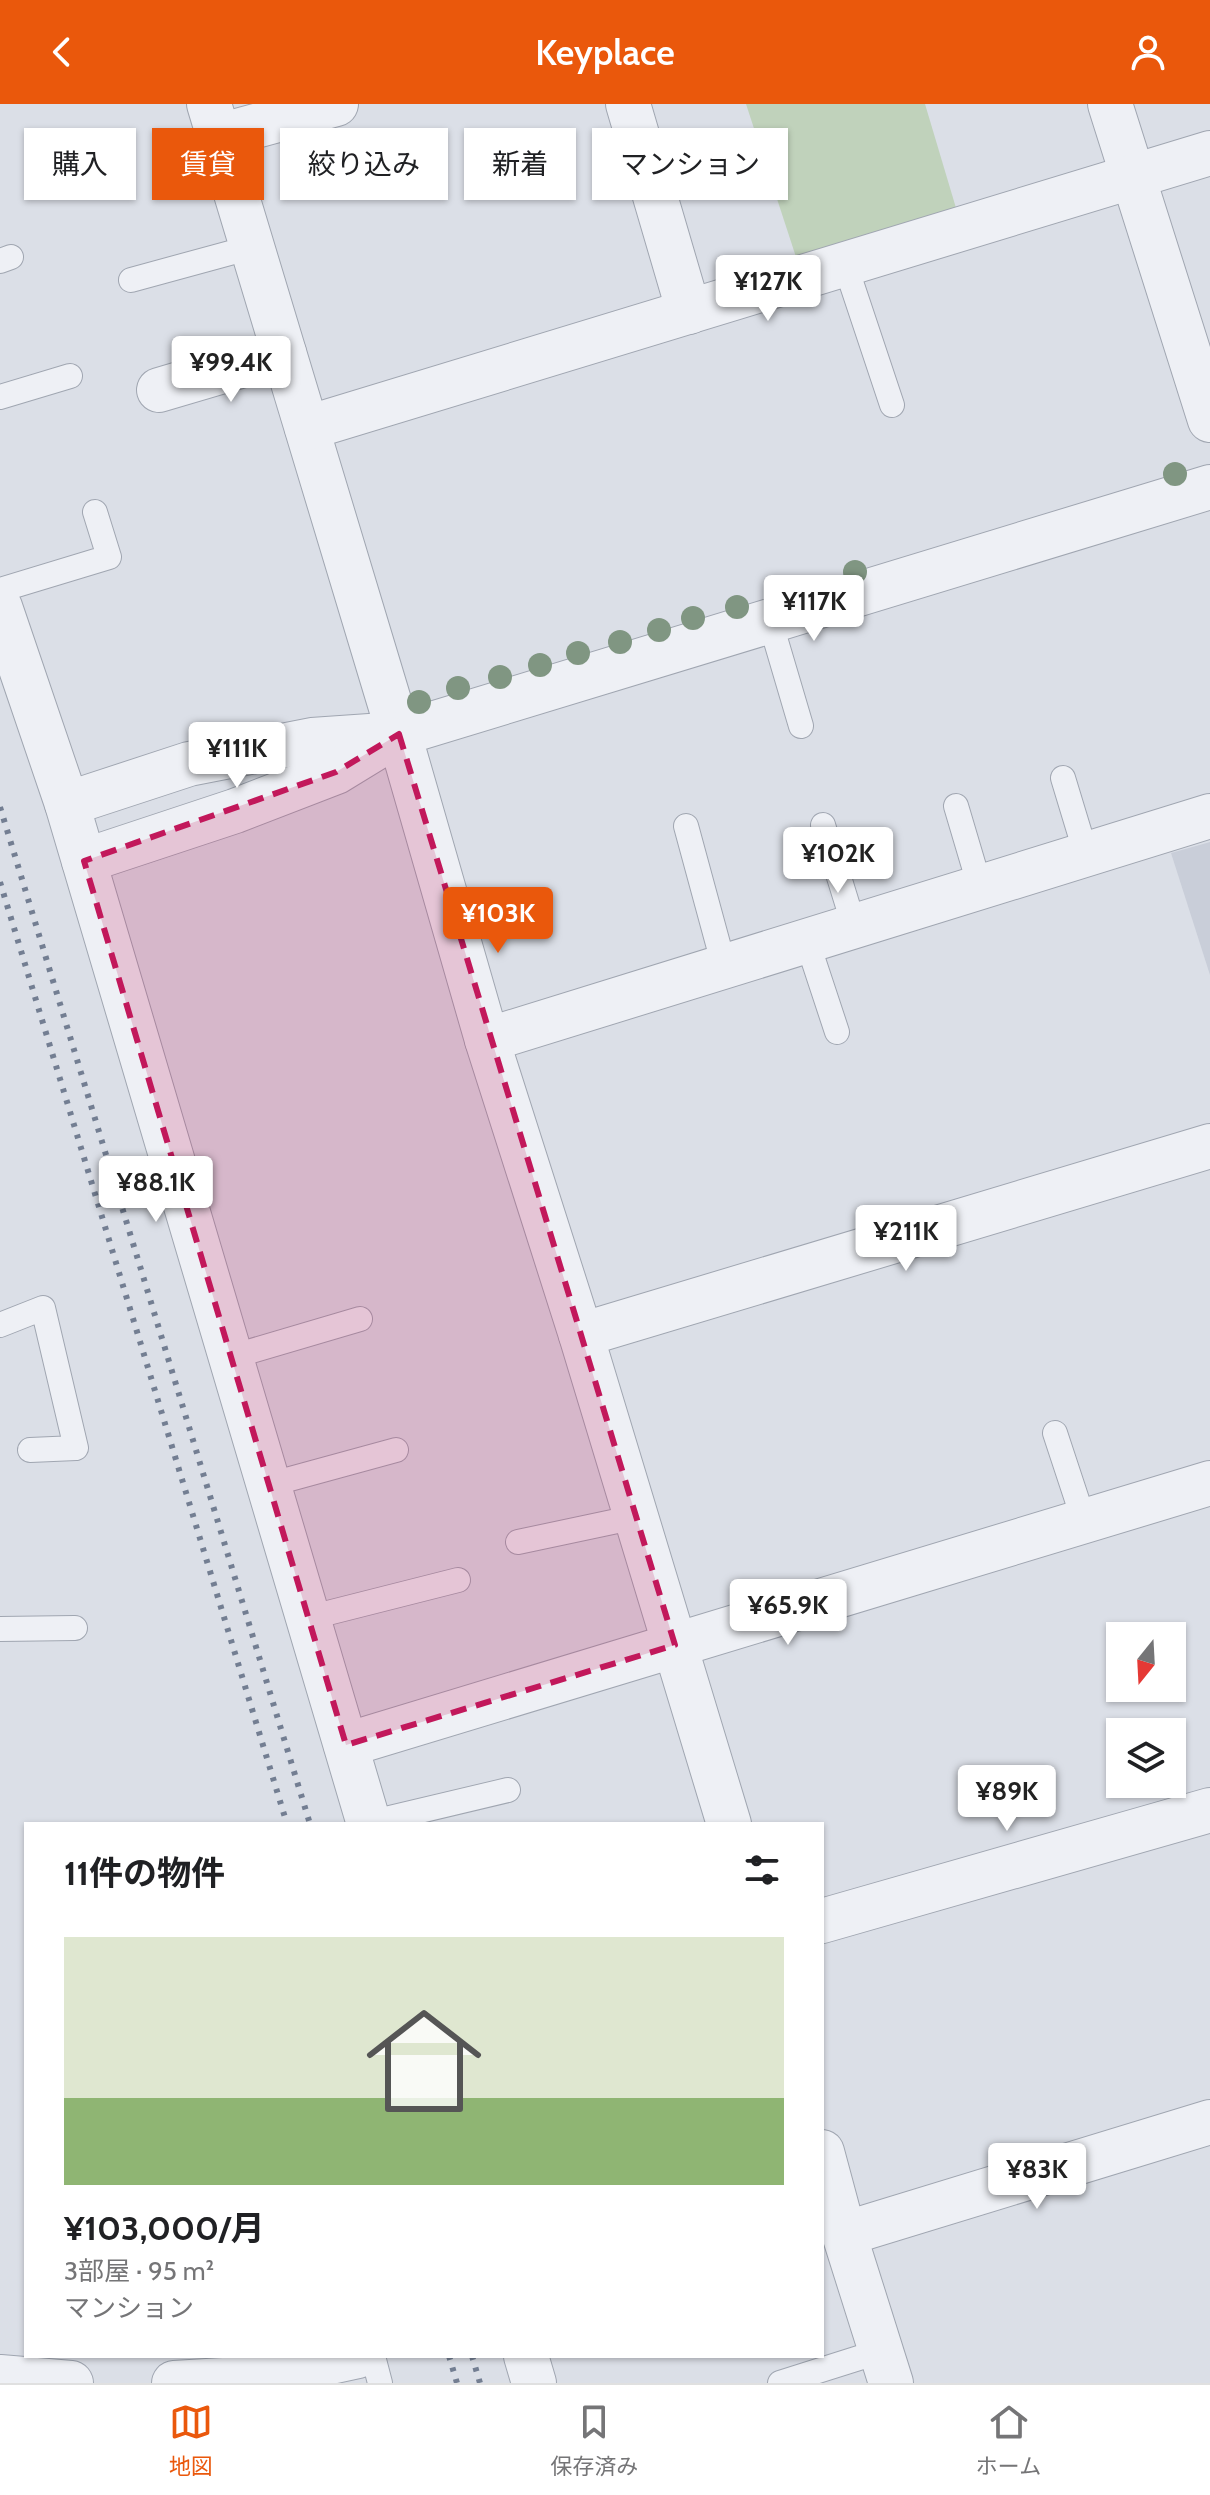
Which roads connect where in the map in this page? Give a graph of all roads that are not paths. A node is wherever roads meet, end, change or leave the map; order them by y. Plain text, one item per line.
1 (336, 104) edge
2 (628, 104) edge
3 (1110, 104) edge
4 (214, 120) edge
5 (1210, 153) edge
6 (1131, 176) junction
7 (252, 247) junction
8 (845, 264) junction
9 (131, 280) dead end
10 (689, 312) junction
11 (284, 353) junction
12 (70, 376) dead end
13 (159, 390) dead end
14 (0, 397) edge
15 (892, 405) dead end
16 (1210, 420) edge
17 (307, 428) junction
18 (1210, 487) edge
19 (95, 512) dead end
20 (0, 590) edge
21 (0, 607) edge
22 (770, 621) junction
23 (801, 726) dead end
24 (399, 734) junction
25 (1063, 778) dead end
26 (67, 804) junction
27 (956, 806) dead end
28 (1210, 816) edge
29 (823, 825) dead end
30 (686, 826) dead end
31 (1086, 854) junction
32 (84, 861) junction
33 (980, 887) junction
34 (854, 926) junction
35 (807, 941) junction
36 (724, 966) junction
37 (837, 1032) dead end
38 (487, 1040) junction
39 (1210, 1146) edge
40 (360, 1319) dead end
41 (0, 1325) edge
42 (581, 1335) junction
43 (231, 1357) junction
44 (1055, 1433) dead end
45 (30, 1450) dead end
46 (396, 1450) dead end
47 (1210, 1483) edge
48 (268, 1485) junction
49 (636, 1517) junction
50 (1084, 1521) junction
51 (518, 1542) dead end
52 (458, 1580) dead end
53 (308, 1618) junction
54 (75, 1628) dead end
55 (0, 1629) edge
56 (675, 1645) junction
57 (346, 1745) junction
58 (508, 1790) dead end
59 (1210, 1810) edge
60 (368, 1822) edge
61 (377, 1822) edge
62 (728, 1822) edge
63 (824, 1920) edge
64 (1210, 2122) edge
65 (824, 2163) edge
66 (835, 2224) edge
67 (345, 2358) edge
68 (374, 2358) edge
69 (527, 2358) edge
70 (886, 2367) edge
71 (256, 2372) edge
72 (58, 2373) edge
73 (0, 2377) edge
74 (174, 2383) edge
75 (380, 2383) edge
76 (534, 2383) edge
77 (780, 2383) edge

1 - 4 street
2 - 10 street
3 - 6 street
4 - 7 street
5 - 6 street
6 - 8 street
6 - 16 street
7 - 9 lane
7 - 11 street
8 - 10 street
8 - 15 lane
10 - 17 street
11 - 13 street
11 - 17 street
12 - 14 lane
17 - 24 street
18 - 22 street
19 - 20 lane
21 - 26 street
22 - 23 lane
22 - 24 street
24 - 26 street
24 - 32 street
24 - 38 street
25 - 31 lane
26 - 32 street
27 - 33 lane
28 - 31 street
29 - 34 lane
30 - 36 lane
31 - 33 street
32 - 43 street
33 - 34 street
34 - 35 street
35 - 36 street
35 - 37 lane
36 - 38 street
38 - 42 street
39 - 42 street
40 - 43 lane
41 - 45 lane
42 - 49 street
43 - 48 street
44 - 50 lane
46 - 48 lane
47 - 50 street
48 - 53 street
49 - 51 lane
49 - 56 street
50 - 56 street
52 - 53 lane
53 - 57 street
54 - 55 lane
56 - 57 street
56 - 62 street
57 - 60 street
58 - 61 lane
59 - 63 street
64 - 66 street
65 - 66 street
66 - 70 street
67 - 71 street
68 - 75 lane
69 - 76 street
70 - 77 lane
71 - 74 street
72 - 73 street

